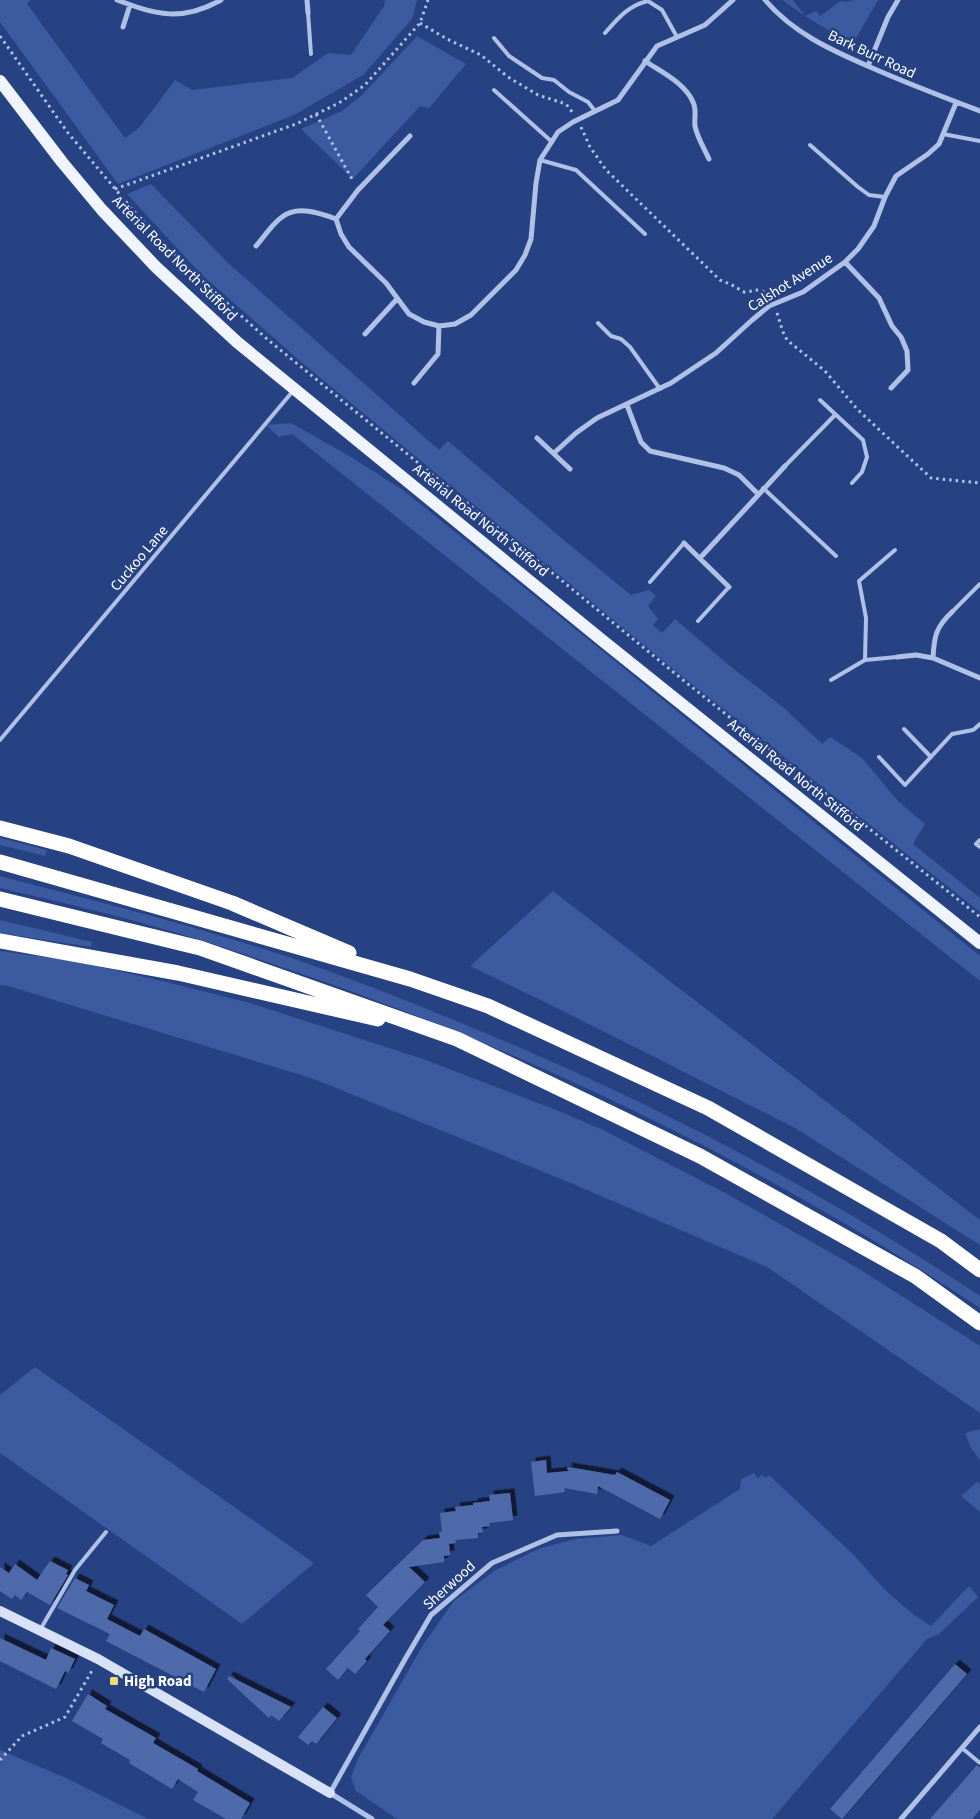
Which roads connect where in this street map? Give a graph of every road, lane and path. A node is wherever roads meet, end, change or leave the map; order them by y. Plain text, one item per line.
1 (117, 0) edge
2 (221, 0) edge
3 (307, 0) edge
4 (428, 0) edge
5 (733, 0) edge
6 (765, 0) edge
7 (898, 0) edge
8 (130, 5) junction
9 (308, 13) joint
10 (420, 23) junction
11 (123, 27) dead end
12 (605, 33) dead end
13 (0, 36) edge
14 (677, 37) junction
15 (494, 38) dead end
16 (311, 54) dead end
17 (645, 61) junction
18 (868, 66) junction
19 (0, 82) edge
20 (494, 90) dead end
21 (956, 102) junction
22 (595, 111) junction
23 (980, 111) edge
24 (572, 112) dead end
25 (316, 114) junction
26 (581, 128) dead end
27 (943, 134) junction
28 (410, 136) dead end
29 (551, 140) junction
30 (980, 141) edge
31 (810, 145) dead end
32 (709, 159) dead end
33 (540, 160) junction
34 (115, 189) junction
35 (358, 190) junction
36 (885, 197) junction
37 (336, 219) junction
38 (645, 234) dead end
39 (256, 246) dead end
40 (845, 262) junction
41 (768, 298) dead end
42 (397, 299) junction
43 (776, 312) dead end
44 (598, 323) dead end
45 (439, 326) junction
46 (365, 334) dead end
47 (414, 383) dead end
48 (891, 388) dead end
49 (660, 389) junction
50 (294, 390) junction
51 (820, 400) dead end
52 (627, 404) junction
53 (835, 415) junction
54 (537, 438) dead end
55 (554, 453) junction
56 (785, 466) joint
57 (570, 469) dead end
58 (852, 483) dead end
59 (980, 483) edge
60 (763, 488) junction
61 (758, 494) junction
62 (684, 543) joint
63 (896, 550) dead end
64 (836, 556) dead end
65 (700, 558) junction
66 (650, 582) dead end
67 (980, 584) edge
68 (729, 587) joint
69 (952, 612) joint
70 (698, 621) dead end
71 (897, 657) joint
72 (933, 658) junction
73 (865, 660) junction
74 (980, 678) edge
75 (831, 680) dead end
76 (980, 724) edge
77 (904, 729) dead end
78 (0, 740) edge
79 (879, 757) dead end
80 (931, 757) junction
81 (0, 828) edge
82 (980, 840) edge
83 (980, 847) edge
84 (0, 862) edge
85 (0, 899) edge
86 (980, 917) edge
87 (0, 941) edge
88 (980, 943) edge
89 (410, 980) junction
90 (457, 1038) junction
91 (980, 1270) edge
92 (980, 1323) edge
93 (617, 1531) dead end
94 (106, 1532) dead end
95 (0, 1611) edge
96 (40, 1630) junction
97 (98, 1659) junction
98 (980, 1728) edge
99 (962, 1748) junction
100 (0, 1760) edge
101 (980, 1763) edge
102 (330, 1793) junction
103 (372, 1819) edge
104 (901, 1819) edge

1 - 8 street
2 - 8 street
3 - 9 street
4 - 10 path
5 - 14 street
6 - 18 street, Bark Burr Road
7 - 18 street
8 - 11 street
9 - 16 lane
10 - 24 path
10 - 25 path
12 - 14 lane
13 - 34 path
14 - 17 street
15 - 22 lane
17 - 22 street
17 - 32 street
18 - 21 street, Bark Burr Road
19 - 50 main road, Arterial Road North Stifford
20 - 29 lane
21 - 23 street, Bark Burr Road
21 - 27 street, Calshot Avenue
22 - 29 street
25 - 34 path
25 - 35 path
26 - 41 path
27 - 30 lane
27 - 36 street, Calshot Avenue
28 - 35 street
29 - 33 street
31 - 36 lane
33 - 38 lane
33 - 45 street
34 - 86 path
35 - 37 street
36 - 40 street, Calshot Avenue
37 - 39 street
37 - 42 street
40 - 48 street
40 - 49 street, Calshot Avenue
42 - 45 street
42 - 46 street
43 - 59 path
44 - 49 lane
45 - 47 street
49 - 52 street, Calshot Avenue
50 - 78 lane, Cuckoo Lane
50 - 88 main road, Arterial Road North Stifford
51 - 53 lane
52 - 55 street, Calshot Avenue
52 - 61 street
53 - 56 lane
53 - 58 lane
54 - 55 street
55 - 57 street
56 - 60 street
60 - 61 street
60 - 64 lane
61 - 65 street
62 - 65 street
62 - 66 lane
63 - 73 lane
65 - 68 street
67 - 69 lane
68 - 70 lane
69 - 72 street
71 - 72 street
71 - 73 lane
72 - 74 street
73 - 75 lane
76 - 80 lane
77 - 80 lane
79 - 80 lane
81 - 89 highway
82 - 83 lane
84 - 89 highway
85 - 90 highway
87 - 90 highway
89 - 91 highway
90 - 92 highway
93 - 102 street, Sherwood
94 - 96 lane
95 - 96 street
96 - 97 street
97 - 100 path
97 - 102 street
98 - 99 street
99 - 101 lane
99 - 104 street
102 - 103 street

